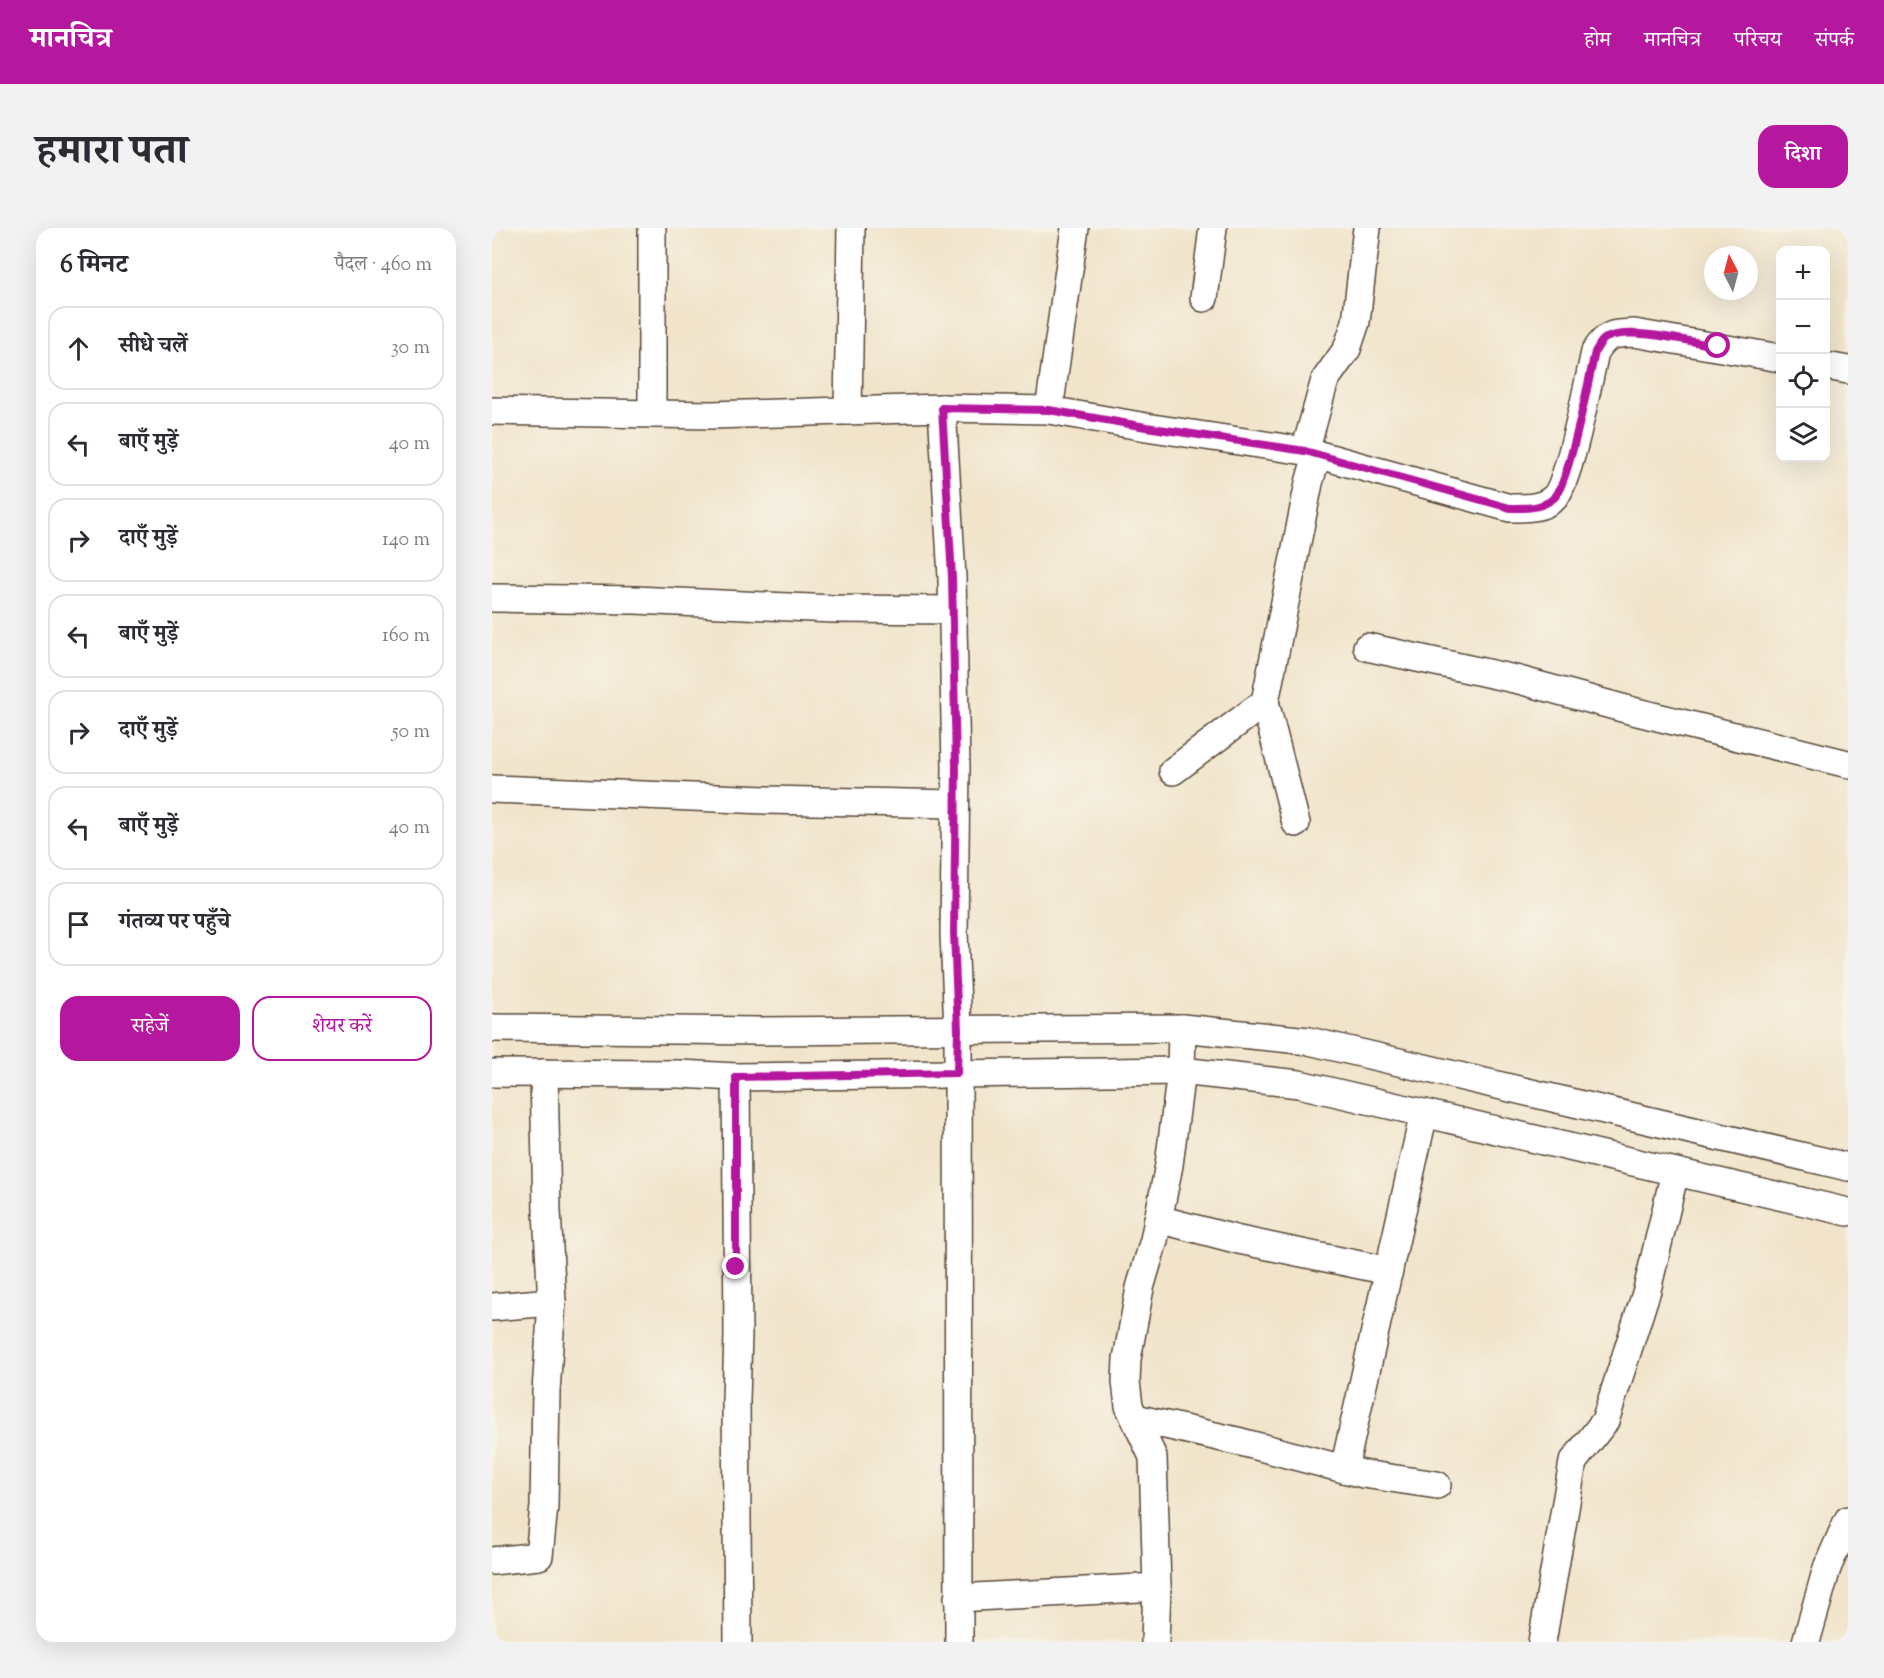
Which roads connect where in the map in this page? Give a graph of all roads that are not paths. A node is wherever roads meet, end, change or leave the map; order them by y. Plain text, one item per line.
1 (652, 228) edge
2 (851, 228) edge
3 (1075, 228) edge
4 (1213, 228) edge
5 (1367, 228) edge
6 (1204, 298) dead end
7 (1776, 357) edge
8 (1830, 367) edge
9 (1848, 370) edge
10 (942, 408) junction
11 (1049, 410) junction
12 (492, 411) edge
13 (848, 411) junction
14 (652, 414) junction
15 (1311, 453) junction
16 (492, 598) edge
17 (953, 610) junction
18 (1366, 647) dead end
19 (1265, 702) junction
20 (1848, 764) edge
21 (1173, 771) dead end
22 (492, 789) edge
23 (955, 804) junction
24 (1296, 823) dead end
25 (492, 1028) edge
26 (1182, 1028) junction
27 (958, 1030) junction
28 (1181, 1071) junction
29 (492, 1073) edge
30 (544, 1073) junction
31 (957, 1073) junction
32 (736, 1077) junction
33 (1425, 1113) junction
34 (1848, 1167) edge
35 (1674, 1172) junction
36 (1848, 1212) edge
37 (1158, 1219) junction
38 (1389, 1271) junction
39 (552, 1302) junction
40 (492, 1307) edge
41 (1135, 1419) junction
42 (1344, 1469) junction
43 (1437, 1485) dead end
44 (1848, 1520) edge
45 (492, 1561) edge
46 (1157, 1587) junction
47 (958, 1598) junction
48 (738, 1642) edge
49 (959, 1642) edge
50 (1155, 1642) edge
51 (1542, 1642) edge
52 (1806, 1642) edge

1 - 14 street
2 - 13 street
3 - 11 street
4 - 6 street
5 - 15 street
7 - 15 street
8 - 9 street
10 - 11 street
10 - 13 street
10 - 17 street
11 - 15 street
12 - 14 street
13 - 14 street
15 - 19 street
16 - 17 street
17 - 23 street
18 - 20 street
19 - 21 street
19 - 24 street
22 - 23 street
23 - 27 street
25 - 27 street
26 - 27 street
26 - 28 street
26 - 34 street
27 - 31 street
28 - 31 street
28 - 33 street
28 - 37 street
29 - 30 street
30 - 32 street
30 - 39 street
31 - 32 street
31 - 47 street
32 - 48 street
33 - 35 street
33 - 38 street
35 - 36 street
35 - 51 street
37 - 38 street
37 - 41 street
38 - 42 street
39 - 40 street
39 - 45 street
41 - 42 street
41 - 46 street
42 - 43 street
44 - 52 street
46 - 47 street
46 - 50 street
47 - 49 street

